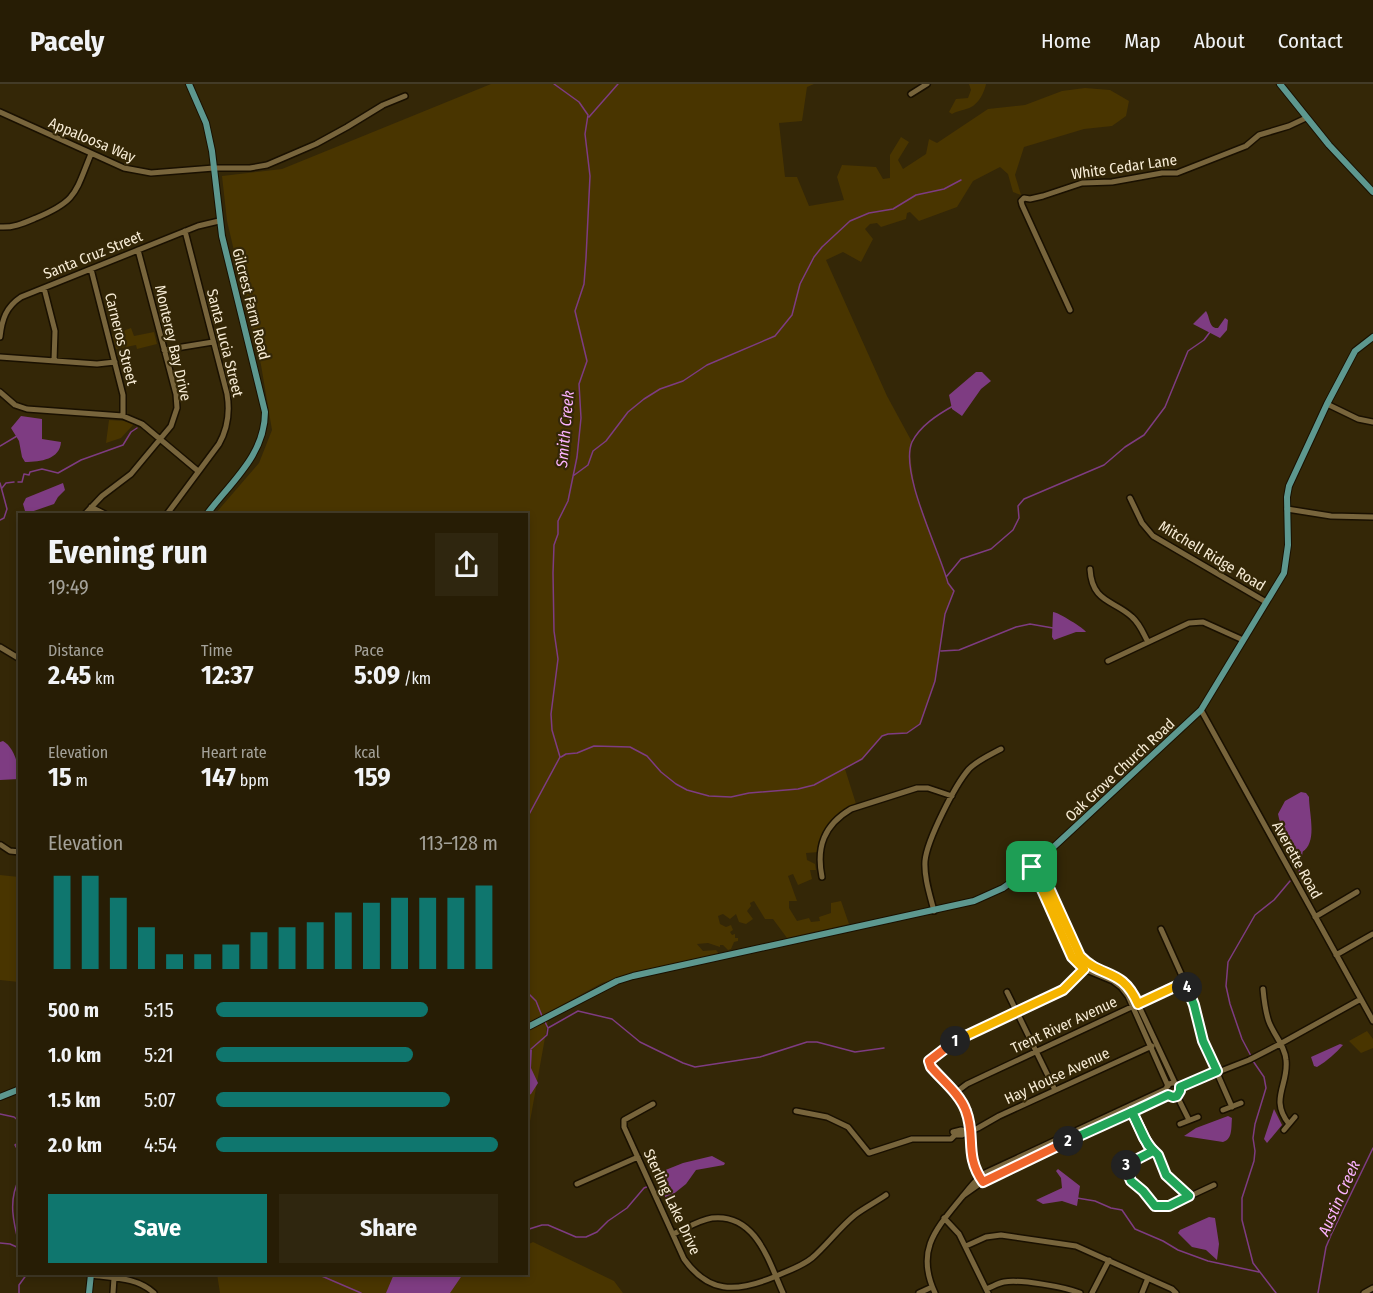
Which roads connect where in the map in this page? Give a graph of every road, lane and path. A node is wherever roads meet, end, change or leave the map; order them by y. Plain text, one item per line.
1 (189, 84) edge
2 (927, 84) edge
3 (1280, 84) edge
4 (911, 94) dead end
5 (405, 96) dead end
6 (0, 112) edge
7 (1306, 118) junction
8 (92, 154) junction
9 (214, 168) junction
10 (1373, 192) edge
11 (219, 221) junction
12 (0, 227) edge
13 (185, 231) junction
14 (138, 250) junction
15 (91, 269) junction
16 (44, 288) junction
17 (1070, 310) dead end
18 (0, 337) edge
19 (1373, 337) edge
20 (213, 342) junction
21 (164, 350) junction
22 (0, 357) edge
23 (54, 360) junction
24 (115, 362) junction
25 (0, 392) edge
26 (1327, 404) junction
27 (123, 416) junction
28 (1373, 422) edge
29 (160, 439) junction
30 (198, 471) junction
31 (1130, 498) dead end
32 (92, 507) junction
33 (1287, 509) junction
34 (86, 513) edge
35 (103, 513) edge
36 (168, 513) edge
37 (208, 513) edge
38 (1373, 517) edge
39 (1090, 569) dead end
40 (1266, 602) junction
41 (1243, 640) junction
42 (1148, 642) junction
43 (0, 647) edge
44 (18, 658) edge
45 (1108, 661) dead end
46 (1201, 710) junction
47 (1001, 749) dead end
48 (952, 796) junction
49 (1, 845) edge
50 (18, 852) edge
51 (1032, 867) junction
52 (822, 877) dead end
53 (1357, 892) dead end
54 (934, 911) junction
55 (1315, 917) junction
56 (1161, 929) dead end
57 (1373, 934) edge
58 (1336, 955) junction
59 (1086, 966) junction
60 (1185, 982) junction
61 (1263, 989) dead end
62 (1006, 992) dead end
63 (1361, 999) junction
64 (1135, 1005) junction
65 (1017, 1012) junction
66 (1373, 1021) edge
67 (528, 1027) edge
68 (1280, 1044) junction
69 (1153, 1045) junction
70 (1036, 1051) junction
71 (1217, 1071) junction
72 (1177, 1085) junction
73 (18, 1090) edge
74 (1055, 1090) junction
75 (1167, 1090) junction
76 (955, 1094) junction
77 (2, 1096) edge
78 (1177, 1096) junction
79 (1241, 1103) dead end
80 (654, 1104) dead end
81 (1232, 1107) junction
82 (1130, 1109) junction
83 (1223, 1110) dead end
84 (796, 1111) dead end
85 (1198, 1117) dead end
86 (1295, 1117) dead end
87 (1188, 1120) junction
88 (1180, 1124) dead end
89 (1289, 1124) junction
90 (1284, 1130) dead end
91 (969, 1132) junction
92 (1153, 1151) junction
93 (638, 1157) junction
94 (981, 1179) junction
95 (577, 1184) dead end
96 (1214, 1185) dead end
97 (886, 1195) dead end
98 (1189, 1196) junction
99 (944, 1218) junction
100 (674, 1234) junction
101 (966, 1246) junction
102 (1108, 1260) junction
103 (91, 1275) edge
104 (97, 1275) edge
105 (776, 1276) junction
106 (114, 1278) junction
107 (1148, 1278) junction
108 (1373, 1287) edge
109 (933, 1290) edge
110 (987, 1291) edge
111 (89, 1293) edge
112 (113, 1293) edge
113 (154, 1293) edge
114 (783, 1293) edge
115 (919, 1293) edge
116 (1080, 1293) edge
117 (1092, 1293) edge
118 (1142, 1293) edge
119 (1176, 1293) edge
120 (1364, 1293) edge

1 - 9 main road, Gilcrest Farm Road
2 - 4 street
3 - 7 main road
5 - 9 street, Appaloosa Way
6 - 8 street, Appaloosa Way
7 - 10 main road
7 - 17 street, White Cedar Lane
8 - 9 street, Appaloosa Way
8 - 12 street
9 - 11 main road, Gilcrest Farm Road
11 - 13 street, Santa Cruz Street
11 - 37 main road, Gilcrest Farm Road
13 - 14 street, Santa Cruz Street
13 - 20 street, Santa Lucia Street
14 - 15 street, Santa Cruz Street
14 - 21 street, Monterey Bay Drive
15 - 16 street, Santa Cruz Street
15 - 24 street, Carneros Street
16 - 18 street, Santa Cruz Street
16 - 23 street
19 - 26 main road, Oak Grove Church Road
20 - 21 street
20 - 30 street, Santa Lucia Street
21 - 29 street, Monterey Bay Drive
22 - 23 street
23 - 24 street
24 - 27 street, Carneros Street
25 - 27 street
26 - 28 street
26 - 33 main road, Oak Grove Church Road
27 - 29 street
29 - 30 street
29 - 32 street, Monterey Bay Drive
30 - 36 street, Santa Lucia Street
31 - 40 street, Mitchell Ridge Road
32 - 34 street, Monterey Bay Drive
32 - 35 street
33 - 38 street
33 - 40 main road, Oak Grove Church Road
39 - 42 street
40 - 41 main road, Oak Grove Church Road
41 - 42 street
41 - 46 main road, Oak Grove Church Road
42 - 45 street
43 - 44 street
46 - 51 main road, Oak Grove Church Road
46 - 55 street, Averette Road
47 - 48 street
48 - 52 street
48 - 54 street
49 - 50 street
51 - 54 main road, Oak Grove Church Road
51 - 59 street
53 - 55 street
54 - 67 main road, Oak Grove Church Road
55 - 58 street, Averette Road
56 - 60 street
57 - 58 street
58 - 63 street, Averette Road
59 - 64 street
59 - 65 street
60 - 64 street, Trent River Avenue
60 - 71 street
61 - 68 street
62 - 65 street
63 - 66 street, Averette Road
63 - 68 street
64 - 69 street
64 - 70 street, Trent River Avenue
65 - 70 street
65 - 76 street
68 - 71 street
68 - 89 street
69 - 72 street
69 - 74 street, Hay House Avenue
69 - 75 street
70 - 74 street
70 - 76 street, Trent River Avenue
71 - 72 street
71 - 81 street
72 - 75 street
72 - 78 street
73 - 77 main road
74 - 91 street, Hay House Avenue
75 - 78 street
75 - 82 street
76 - 91 street
78 - 87 street
79 - 81 street
80 - 93 street, Sterling Lake Drive
81 - 83 street
82 - 92 street
82 - 94 street
84 - 91 street, Hay House Avenue
85 - 87 street
86 - 89 street
87 - 88 street
89 - 90 street
91 - 94 street
92 - 98 street
92 - 98 street
93 - 95 street
93 - 100 street, Sterling Lake Drive
94 - 99 street
96 - 98 street
97 - 105 street, Sterling Lake Drive
99 - 101 street
99 - 109 street
100 - 105 street
100 - 105 street, Sterling Lake Drive
101 - 102 street
101 - 110 street
102 - 107 street
102 - 117 street
103 - 111 main road
104 - 106 street
105 - 114 street
106 - 112 street
106 - 113 street
107 - 118 street
107 - 119 street
108 - 120 street
109 - 115 street
110 - 116 street

